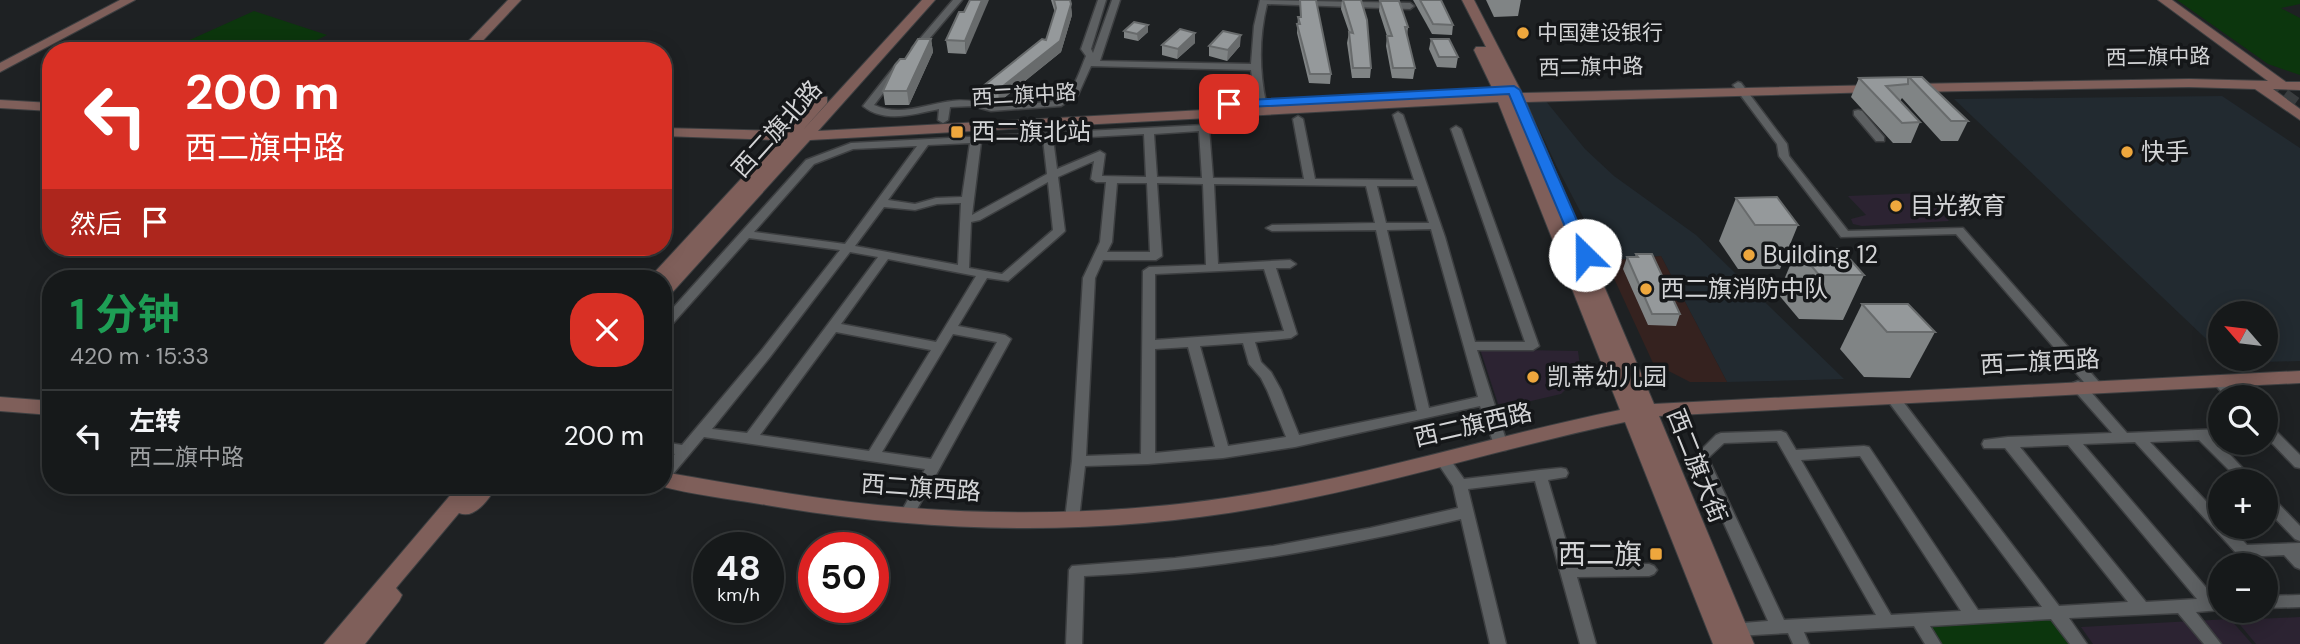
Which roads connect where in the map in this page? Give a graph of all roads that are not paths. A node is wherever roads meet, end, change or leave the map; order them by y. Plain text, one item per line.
1 (114, 0) edge
2 (129, 0) edge
3 (515, 0) edge
4 (916, 0) edge
5 (929, 0) edge
6 (958, 0) edge
7 (1102, 0) edge
8 (1116, 0) edge
9 (1456, 0) edge
10 (1468, 0) edge
11 (2153, 0) edge
12 (2164, 0) edge
13 (1264, 1) edge
14 (1410, 6) dead end
15 (49, 42) edge
16 (474, 42) edge
17 (42, 46) edge
18 (0, 58) edge
19 (1254, 67) junction
20 (0, 68) edge
21 (2267, 81) junction
22 (2300, 84) edge
23 (1740, 88) junction
24 (1508, 94) junction
25 (1261, 103) junction
26 (0, 104) edge
27 (945, 104) junction
28 (42, 106) edge
29 (1857, 113) dead end
30 (0, 114) edge
31 (42, 115) edge
32 (1398, 115) dead end
33 (2300, 116) edge
34 (1298, 119) dead end
35 (943, 120) junction
36 (672, 124) edge
37 (1457, 129) dead end
38 (803, 130) junction
39 (1149, 131) junction
40 (672, 132) edge
41 (1048, 136) junction
42 (976, 139) junction
43 (1881, 139) dead end
44 (926, 142) junction
45 (1053, 175) junction
46 (1112, 179) junction
47 (1151, 180) junction
48 (1208, 181) junction
49 (1310, 183) junction
50 (1371, 183) junction
51 (1421, 183) junction
52 (967, 200) junction
53 (882, 203) junction
54 (966, 219) junction
55 (1381, 226) junction
56 (1435, 226) junction
57 (1272, 228) dead end
58 (744, 234) junction
59 (848, 248) junction
60 (885, 256) junction
61 (1100, 256) junction
62 (1290, 264) dead end
63 (1269, 265) junction
64 (1212, 269) junction
65 (667, 270) edge
66 (963, 271) junction
67 (983, 275) junction
68 (672, 282) edge
69 (672, 317) edge
70 (833, 327) junction
71 (951, 329) junction
72 (1248, 338) junction
73 (1193, 344) junction
74 (1149, 345) junction
75 (1471, 346) junction
76 (940, 347) junction
77 (2300, 377) edge
78 (2217, 380) junction
79 (2222, 385) edge
80 (2086, 386) junction
81 (1893, 398) junction
82 (1485, 400) junction
83 (0, 404) edge
84 (42, 407) edge
85 (1638, 413) junction
86 (1424, 414) junction
87 (702, 432) junction
88 (2202, 434) junction
89 (2208, 434) edge
90 (2131, 437) junction
91 (750, 439) junction
92 (2071, 440) junction
93 (2278, 441) edge
94 (1295, 442) junction
95 (2008, 442) junction
96 (1989, 444) dead end
97 (1501, 446) junction
98 (672, 448) edge
99 (686, 450) junction
100 (1223, 453) junction
101 (873, 455) junction
102 (1792, 455) junction
103 (1148, 459) junction
104 (1442, 459) junction
105 (1079, 461) junction
106 (2300, 463) edge
107 (934, 465) junction
108 (672, 467) edge
109 (2236, 469) edge
110 (1561, 473) dead end
111 (1540, 475) junction
112 (672, 480) edge
113 (1460, 485) junction
114 (463, 494) edge
115 (479, 494) edge
116 (1466, 512) junction
117 (2278, 512) edge
118 (906, 516) junction
119 (1072, 519) junction
120 (2300, 535) edge
121 (2293, 549) edge
122 (2300, 563) edge
123 (1649, 570) dead end
124 (1567, 571) junction
125 (2208, 595) edge
126 (2300, 601) edge
127 (2278, 602) edge
128 (2208, 604) edge
129 (2181, 605) junction
130 (2141, 607) junction
131 (2054, 611) junction
132 (1973, 616) junction
133 (1918, 619) junction
134 (1887, 621) junction
135 (1786, 626) junction
136 (1734, 639) edge
137 (335, 644) edge
138 (352, 644) edge
139 (1074, 644) edge
140 (1498, 644) edge
141 (1588, 644) edge
142 (1801, 644) edge
143 (1933, 644) edge
144 (2079, 644) edge
145 (2213, 644) edge

1 - 18 main road
2 - 15 main road
3 - 16 main road
4 - 38 main road, 西二旗北路
5 - 38 main road, 西二旗北路
6 - 27 street
7 - 27 street
8 - 19 street
9 - 24 main road, 西二旗大街
10 - 24 main road, 西二旗大街
11 - 21 main road
12 - 21 main road
13 - 14 street
13 - 19 street
17 - 20 main road
19 - 25 street
21 - 22 main road, 西二旗中路
21 - 23 main road, 西二旗中路
21 - 23 main road, 西二旗中路
21 - 33 main road
23 - 24 main road, 西二旗中路
23 - 80 street
24 - 25 main road, 西二旗中路
24 - 38 main road, 西二旗中路
24 - 85 main road, 西二旗大街
25 - 35 main road, 西二旗中路
26 - 28 main road
27 - 35 street
29 - 43 street
30 - 31 main road
32 - 51 street
34 - 49 street
35 - 38 main road, 西二旗中路
36 - 38 main road
37 - 75 street
38 - 40 main road
38 - 65 main road, 西二旗北路
38 - 68 main road, 西二旗北路
39 - 41 street
39 - 47 street
39 - 48 street
41 - 42 street
41 - 45 street
42 - 44 street
42 - 52 street
44 - 53 street
44 - 58 street
45 - 46 street
45 - 54 street
45 - 67 street
46 - 47 street
46 - 61 street
47 - 48 street
47 - 61 street
48 - 49 street
48 - 64 street
49 - 50 street
50 - 51 street
50 - 55 street
51 - 56 street
52 - 53 street
52 - 54 street
53 - 59 street
54 - 66 street
55 - 56 street
55 - 57 street
55 - 86 street
56 - 75 street
58 - 59 street
58 - 69 street
59 - 60 street
59 - 87 street
60 - 66 street
60 - 70 street
61 - 105 street
62 - 63 street
63 - 64 street
63 - 72 street
64 - 74 street
66 - 67 street
67 - 71 street
70 - 76 street
70 - 91 street
71 - 76 street
71 - 107 street
72 - 73 street
72 - 94 street
73 - 74 street
73 - 100 street
74 - 103 street
75 - 82 street
76 - 101 street
77 - 78 main road, 西二旗西路
78 - 79 street
78 - 80 main road, 西二旗西路
80 - 81 main road, 西二旗西路
80 - 90 street
81 - 85 main road, 西二旗西路
81 - 131 street
82 - 86 street
82 - 97 street
83 - 84 main road
85 - 97 main road, 西二旗西路
85 - 136 main road, 西二旗大街
86 - 94 street
87 - 91 street
87 - 99 street
88 - 89 street
88 - 90 street
88 - 109 street
90 - 92 street
90 - 121 street
91 - 101 street
92 - 95 street
92 - 125 street
93 - 106 street
94 - 100 street
95 - 96 street
95 - 130 street
97 - 104 main road, 西二旗西路
98 - 99 street
99 - 108 street
100 - 103 street
101 - 107 street
102 - 132 street
102 - 134 street
102 - 135 street
103 - 105 street
104 - 113 street
104 - 119 main road, 西二旗西路
105 - 119 street
107 - 118 street
110 - 111 street
111 - 113 street
111 - 124 street
112 - 118 main road, 西二旗西路
113 - 116 street
114 - 137 main road
115 - 138 main road
116 - 139 street
116 - 140 street
117 - 120 street
118 - 119 main road, 西二旗西路
121 - 122 street
123 - 124 street
124 - 141 street
126 - 127 street
128 - 129 street
129 - 130 street
129 - 145 street
130 - 131 street
131 - 132 street
131 - 144 street
132 - 133 street
133 - 134 street
133 - 143 street
134 - 135 street
135 - 136 street
135 - 142 street

